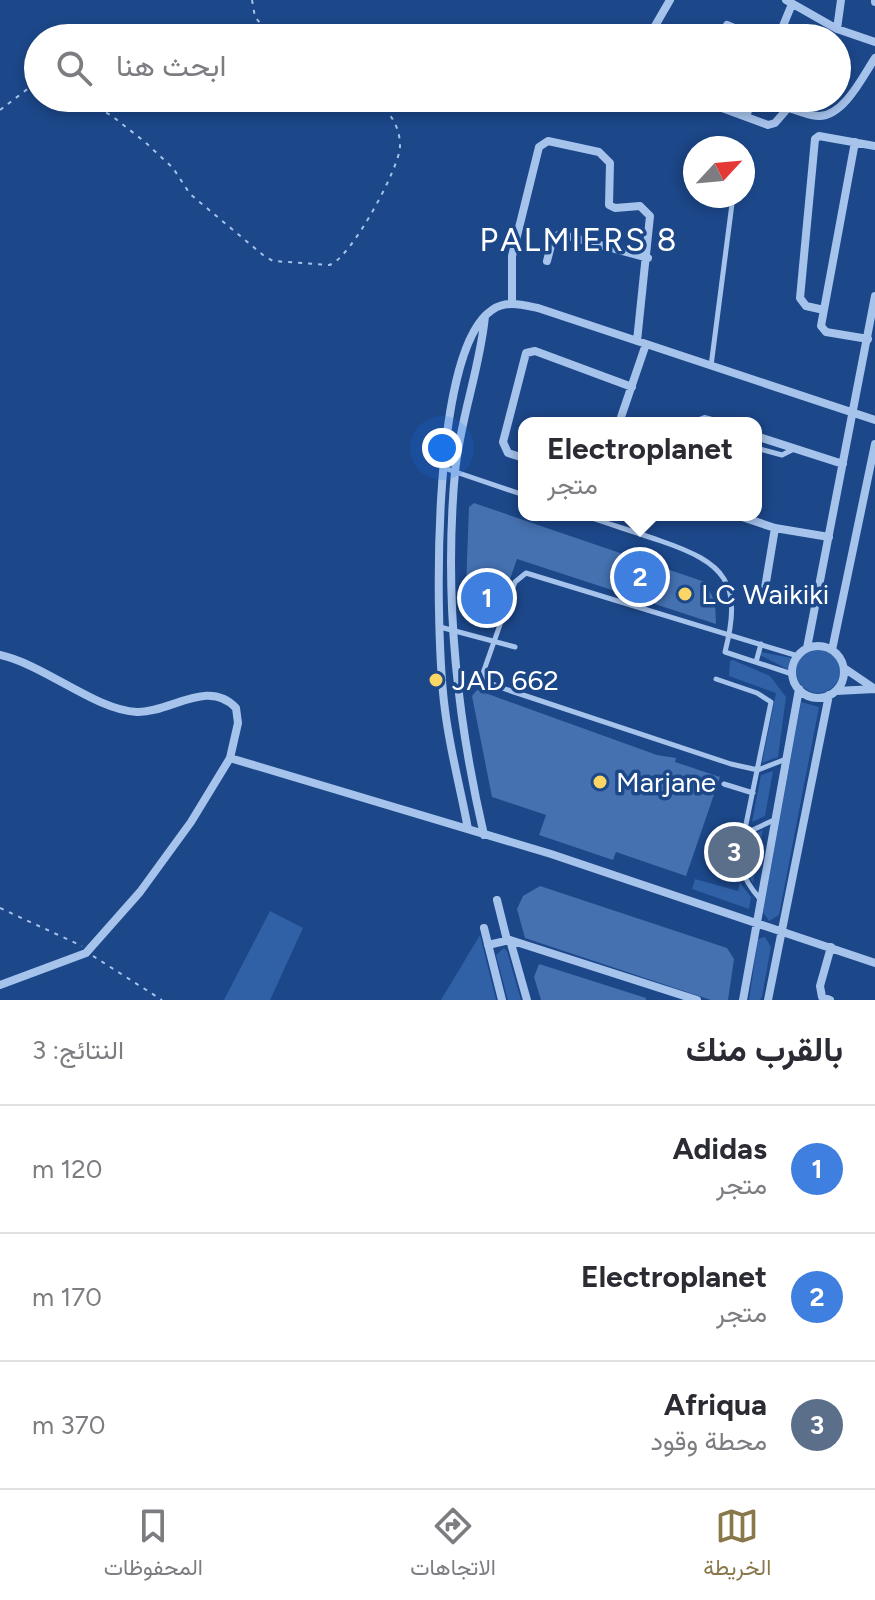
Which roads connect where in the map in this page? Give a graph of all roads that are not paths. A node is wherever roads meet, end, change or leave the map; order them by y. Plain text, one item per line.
1 (670, 0) edge
2 (841, 0) edge
3 (789, 2) edge
4 (656, 24) edge
5 (782, 24) edge
6 (828, 24) edge
7 (838, 24) edge
8 (851, 34) edge
9 (875, 42) edge
10 (875, 58) edge
11 (851, 92) edge
12 (735, 112) edge
13 (748, 112) edge
14 (782, 112) edge
15 (798, 112) edge
16 (832, 112) edge
17 (746, 116) junction
18 (855, 142) junction
19 (875, 146) edge
20 (731, 208) edge
21 (648, 258) junction
22 (547, 261) dead end
23 (875, 296) edge
24 (512, 304) junction
25 (824, 310) junction
26 (485, 316) junction
27 (868, 339) junction
28 (641, 342) junction
29 (711, 366) junction
30 (632, 387) junction
31 (855, 414) junction
32 (621, 417) edge
33 (875, 420) edge
34 (762, 438) edge
35 (875, 444) edge
36 (794, 449) junction
37 (762, 450) edge
38 (518, 456) edge
39 (843, 464) junction
40 (443, 468) junction
41 (455, 472) junction
42 (518, 493) edge
43 (601, 521) edge
44 (754, 521) edge
45 (775, 528) junction
46 (829, 537) junction
47 (764, 594) dead end
48 (439, 626) junction
49 (452, 630) junction
50 (730, 634) junction
51 (494, 640) junction
52 (761, 644) junction
53 (515, 647) dead end
54 (807, 648) junction
55 (832, 650) junction
56 (0, 655) edge
57 (798, 656) junction
58 (756, 662) junction
59 (844, 668) junction
60 (792, 674) junction
61 (716, 679) dead end
62 (799, 689) junction
63 (875, 689) edge
64 (832, 693) junction
65 (230, 758) junction
66 (786, 759) junction
67 (758, 770) junction
68 (724, 784) dead end
69 (753, 793) junction
70 (775, 819) junction
71 (468, 829) junction
72 (744, 834) junction
73 (484, 835) junction
74 (497, 900) dead end
75 (760, 900) junction
76 (756, 922) junction
77 (484, 928) dead end
78 (782, 929) junction
79 (509, 940) junction
80 (488, 945) junction
81 (831, 947) junction
82 (874, 960) edge
83 (0, 985) edge
84 (664, 995) edge
85 (502, 1000) edge
86 (527, 1000) edge
87 (697, 1000) edge
88 (743, 1000) edge
89 (768, 1000) edge
90 (830, 1000) edge

1 - 4 street
2 - 7 street
3 - 5 street
3 - 6 street
8 - 9 street
10 - 11 street
12 - 17 street
13 - 17 street
14 - 17 street
15 - 16 street
18 - 19 street
18 - 25 street
18 - 25 street
20 - 29 lane
21 - 22 street
21 - 24 street
21 - 28 street
23 - 27 street
24 - 26 street
24 - 28 street
25 - 27 street
26 - 40 street
26 - 41 street
27 - 31 street
28 - 29 street
28 - 30 street
29 - 31 street
30 - 32 street
30 - 38 street
31 - 33 street
31 - 39 street
34 - 36 street
35 - 55 street
36 - 37 lane
36 - 39 street
39 - 46 street
40 - 41 lane
40 - 48 street
41 - 42 lane
41 - 49 street
43 - 50 lane
44 - 45 street
45 - 46 street
45 - 47 street
46 - 54 street
48 - 49 lane
48 - 71 street
49 - 51 lane
49 - 73 street
50 - 51 lane
50 - 52 lane
50 - 58 lane
51 - 53 lane
51 - 67 lane
52 - 57 lane
52 - 58 lane
54 - 55 street
54 - 57 street
55 - 59 street
56 - 65 street
57 - 60 street
58 - 60 lane
59 - 63 street
59 - 64 street
60 - 62 street
61 - 67 lane
62 - 64 street
62 - 66 street
63 - 64 street
64 - 78 street
65 - 71 street
65 - 83 street
66 - 67 lane
66 - 70 street
67 - 69 lane
68 - 69 lane
69 - 72 lane
70 - 72 lane
70 - 75 street
71 - 73 street
72 - 75 lane
73 - 76 street
74 - 79 street
75 - 76 street
76 - 78 street
76 - 88 street
77 - 80 street
78 - 81 street
78 - 89 street
79 - 80 street
79 - 84 street
79 - 86 street
80 - 85 street
81 - 82 street
81 - 90 street
84 - 87 street

